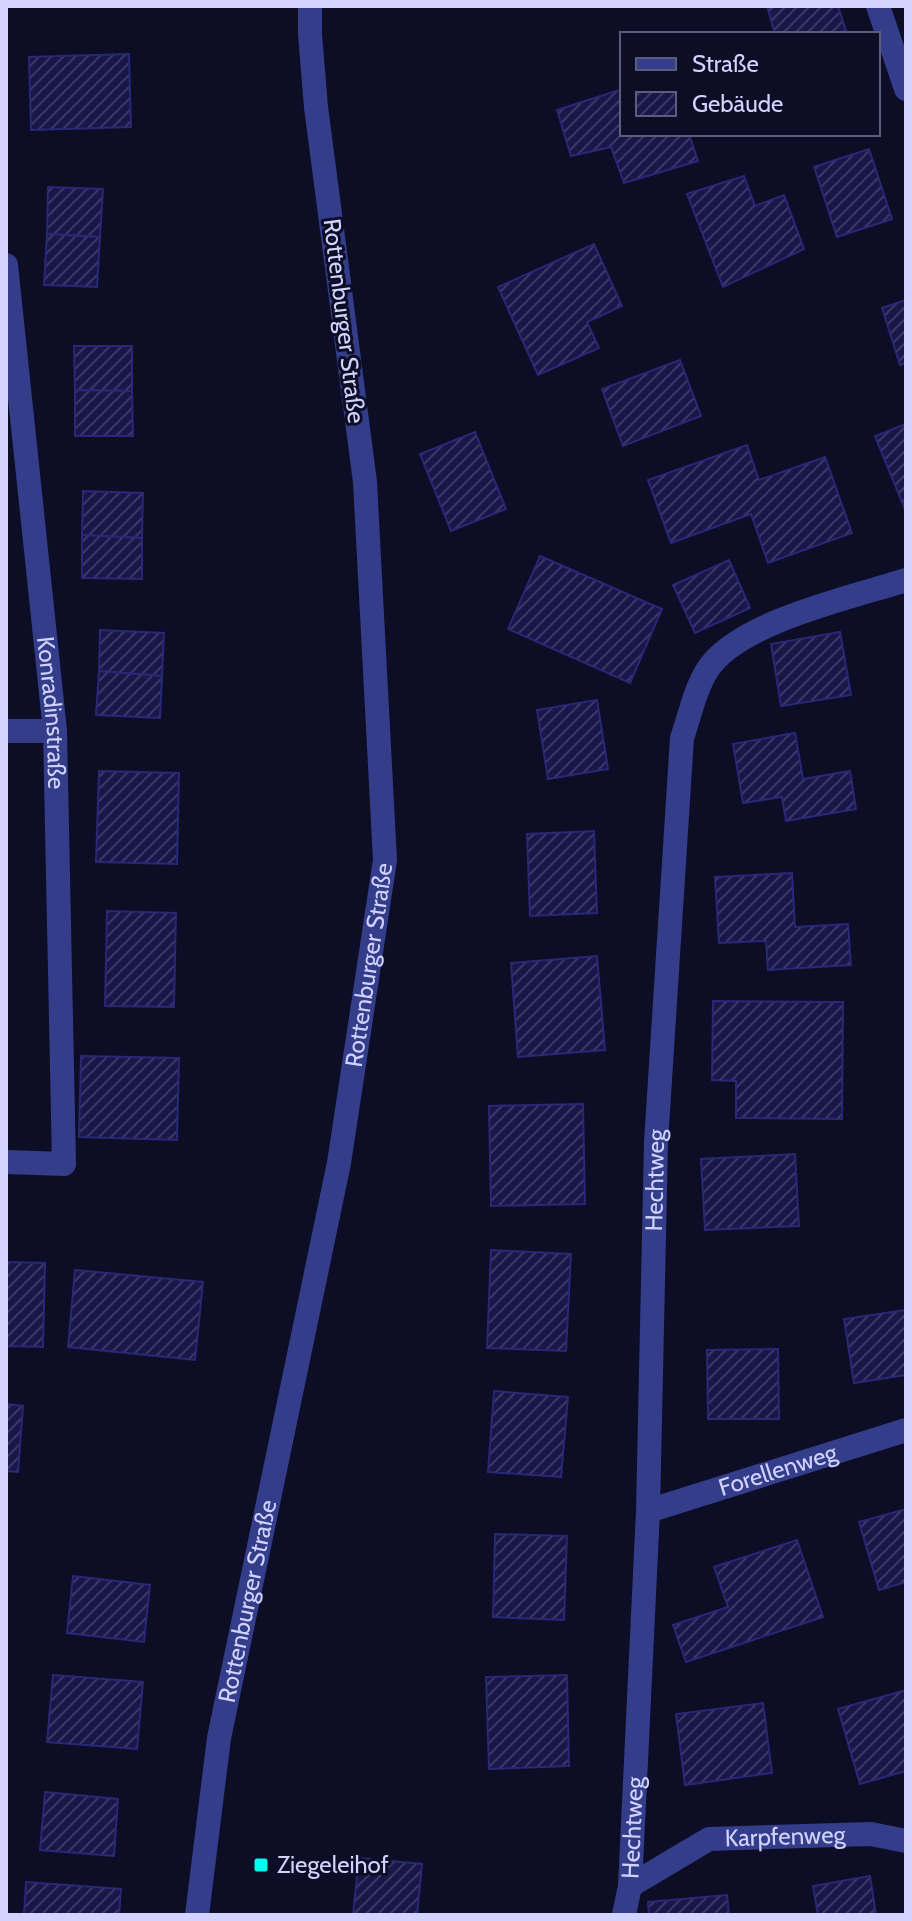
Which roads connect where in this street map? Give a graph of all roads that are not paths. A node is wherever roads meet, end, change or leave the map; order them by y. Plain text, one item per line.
1 (310, 6) edge
2 (878, 6) edge
3 (906, 89) edge
4 (6, 265) edge
5 (10, 339) edge
6 (906, 580) edge
7 (6, 731) edge
8 (55, 731) junction
9 (6, 1162) edge
10 (906, 1430) edge
11 (648, 1511) junction
12 (906, 1841) edge
13 (630, 1886) junction
14 (197, 1915) edge
15 (624, 1915) edge

1 - 14 street, Rottenburger Straße
2 - 3 street
4 - 5 street, Konradinstraße
5 - 8 street, Konradinstraße
6 - 11 street, Hechtweg
7 - 8 street
8 - 9 street, Konradinstraße
10 - 11 street, Forellenweg
11 - 13 street, Hechtweg
12 - 13 street, Karpfenweg
13 - 15 street, Hechtweg

